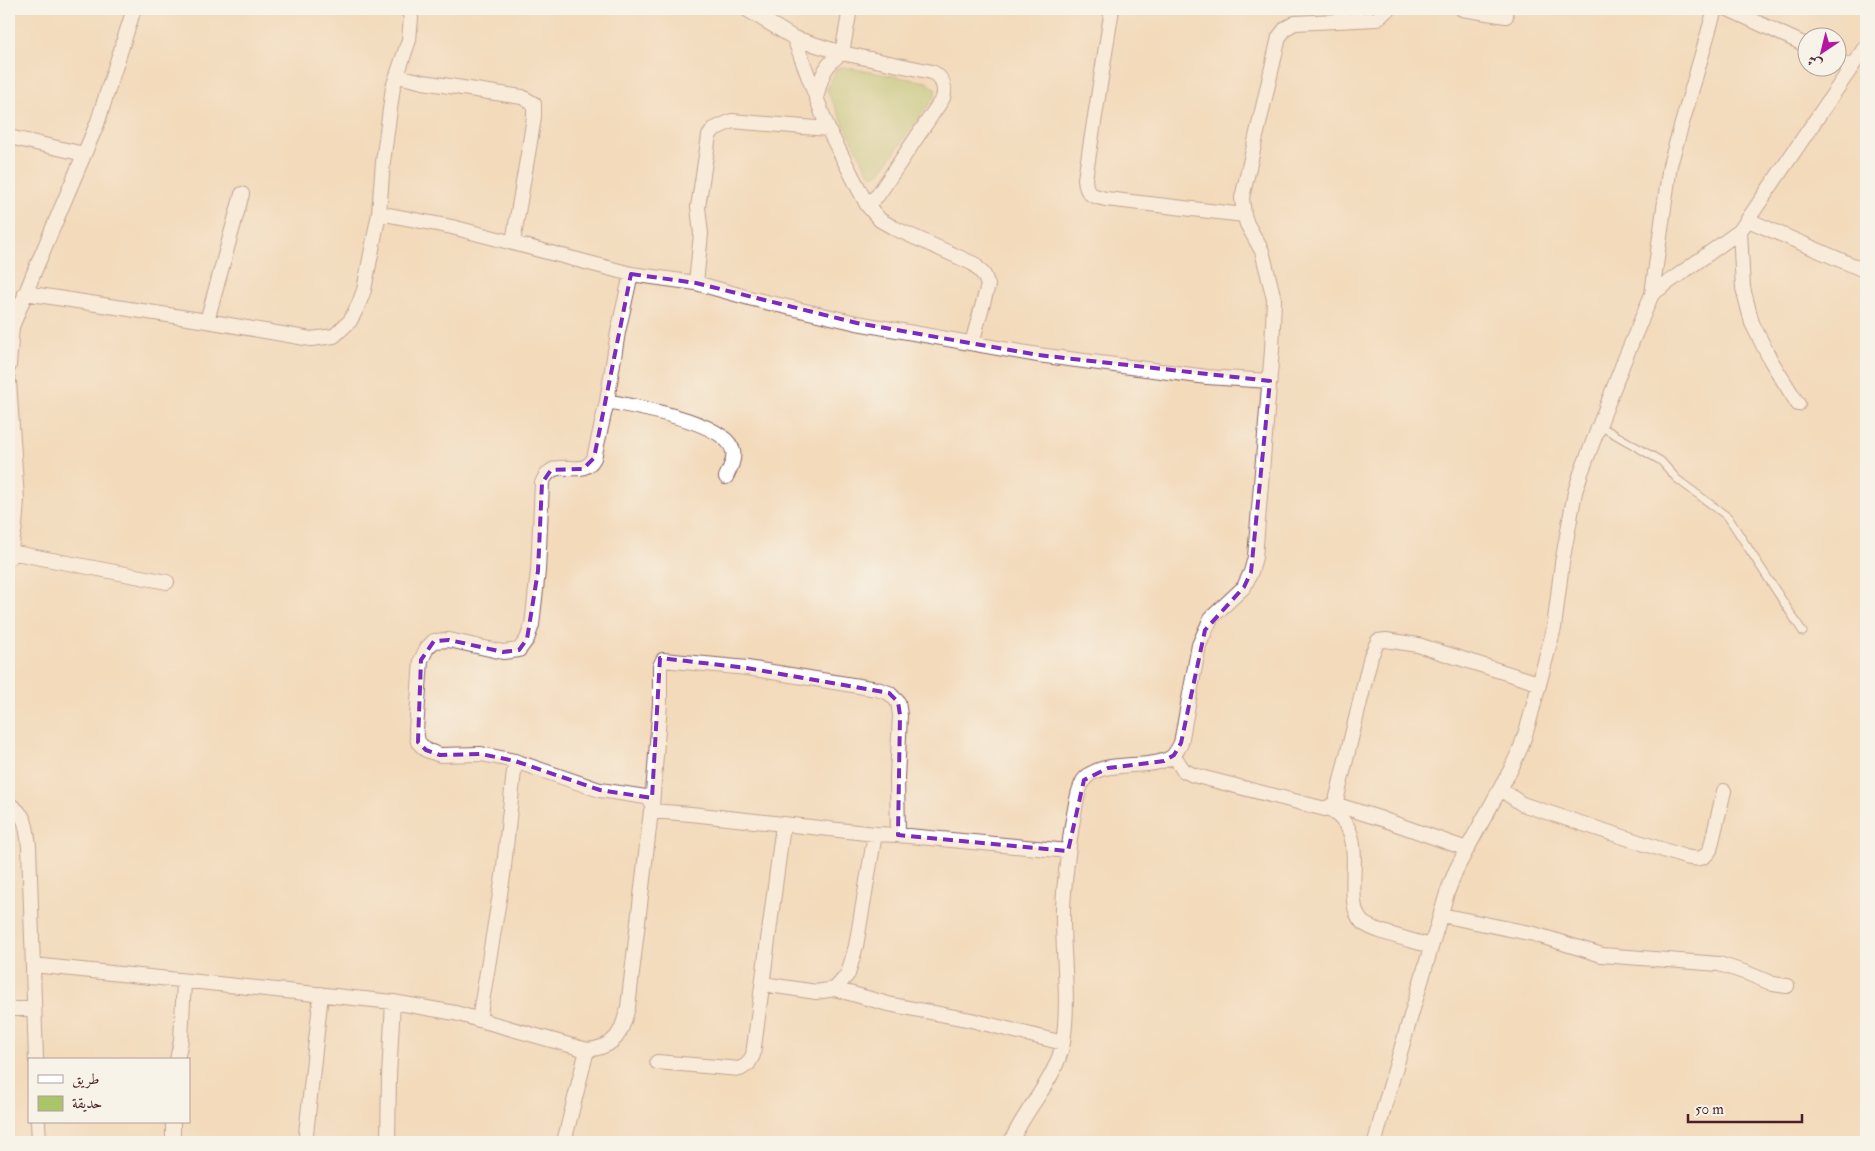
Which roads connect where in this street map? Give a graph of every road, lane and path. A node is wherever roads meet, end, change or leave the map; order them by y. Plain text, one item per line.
1 (134, 9) edge
2 (408, 9) edge
3 (746, 9) edge
4 (850, 9) edge
5 (1112, 9) edge
6 (1388, 9) edge
7 (1462, 9) edge
8 (1715, 9) edge
9 (1728, 9) edge
10 (1506, 16) dead end
11 (794, 38) junction
12 (1798, 41) edge
13 (1866, 46) edge
14 (842, 53) junction
15 (1848, 65) edge
16 (1851, 67) junction
17 (398, 76) junction
18 (816, 95) junction
19 (828, 129) junction
20 (9, 137) edge
21 (84, 154) junction
22 (242, 194) dead end
23 (867, 205) junction
24 (379, 213) junction
25 (1244, 215) junction
26 (1748, 220) junction
27 (1740, 231) junction
28 (512, 242) junction
29 (1866, 271) edge
30 (631, 274) junction
31 (696, 283) junction
32 (25, 294) junction
33 (1652, 294) junction
34 (207, 321) junction
35 (972, 343) junction
36 (9, 366) edge
37 (9, 381) edge
38 (1270, 381) junction
39 (607, 401) junction
40 (1798, 404) dead end
41 (1600, 426) junction
42 (726, 477) dead end
43 (10, 555) edge
44 (167, 582) dead end
45 (1803, 632) dead end
46 (1538, 683) junction
47 (1174, 755) junction
48 (515, 761) junction
49 (1500, 789) junction
50 (1724, 791) dead end
51 (9, 804) edge
52 (652, 805) junction
53 (1332, 806) junction
54 (783, 825) junction
55 (875, 834) junction
56 (898, 835) junction
57 (1467, 849) junction
58 (1068, 851) junction
59 (1441, 915) junction
60 (1431, 946) junction
61 (33, 965) junction
62 (184, 982) junction
63 (763, 984) junction
64 (1787, 986) dead end
65 (835, 989) junction
66 (321, 994) junction
67 (393, 1002) junction
68 (9, 1009) edge
69 (34, 1009) junction
70 (479, 1020) junction
71 (1063, 1043) junction
72 (588, 1050) junction
73 (36, 1058) edge
74 (178, 1058) edge
75 (657, 1062) dead end
76 (38, 1124) edge
77 (173, 1124) edge
78 (306, 1134) dead end
79 (39, 1142) edge
80 (173, 1142) edge
81 (388, 1142) edge
82 (564, 1142) edge
83 (1011, 1142) edge
84 (1375, 1142) edge

1 - 21 street
2 - 17 street
3 - 11 street
4 - 14 street
5 - 25 street
6 - 25 street
7 - 10 street
8 - 33 street
9 - 12 street
11 - 14 street
11 - 18 street
13 - 16 street
14 - 18 street
14 - 23 street
15 - 16 street
16 - 26 street
17 - 24 street
17 - 28 street
18 - 19 street
19 - 23 street
19 - 31 street
20 - 21 street
21 - 32 street
22 - 34 street
23 - 35 street
24 - 28 street
24 - 34 street
25 - 38 street
26 - 27 street
26 - 29 street
27 - 33 street
27 - 40 street
28 - 30 street
30 - 31 street
30 - 39 street
31 - 35 street
32 - 34 street
32 - 36 street
33 - 41 street
35 - 38 street
37 - 43 street
38 - 47 street
39 - 42 street
39 - 48 street
41 - 45 lane
41 - 46 street
43 - 44 street
46 - 49 street
46 - 53 street
47 - 53 street
47 - 58 street
48 - 52 street
48 - 70 street
49 - 50 street
49 - 57 street
51 - 61 street
52 - 54 street
52 - 56 street
52 - 72 street
53 - 57 street
53 - 60 street
54 - 55 street
54 - 63 street
55 - 56 street
55 - 65 street
56 - 58 street
57 - 59 street
58 - 71 street
59 - 60 street
59 - 64 street
60 - 84 street
61 - 62 street
61 - 69 street
62 - 66 street
62 - 74 street
63 - 65 street
63 - 75 street
65 - 71 street
66 - 67 street
66 - 78 street
67 - 70 street
67 - 81 street
68 - 69 street
69 - 73 street
70 - 72 street
71 - 83 street
72 - 82 street
76 - 79 street
77 - 80 street

